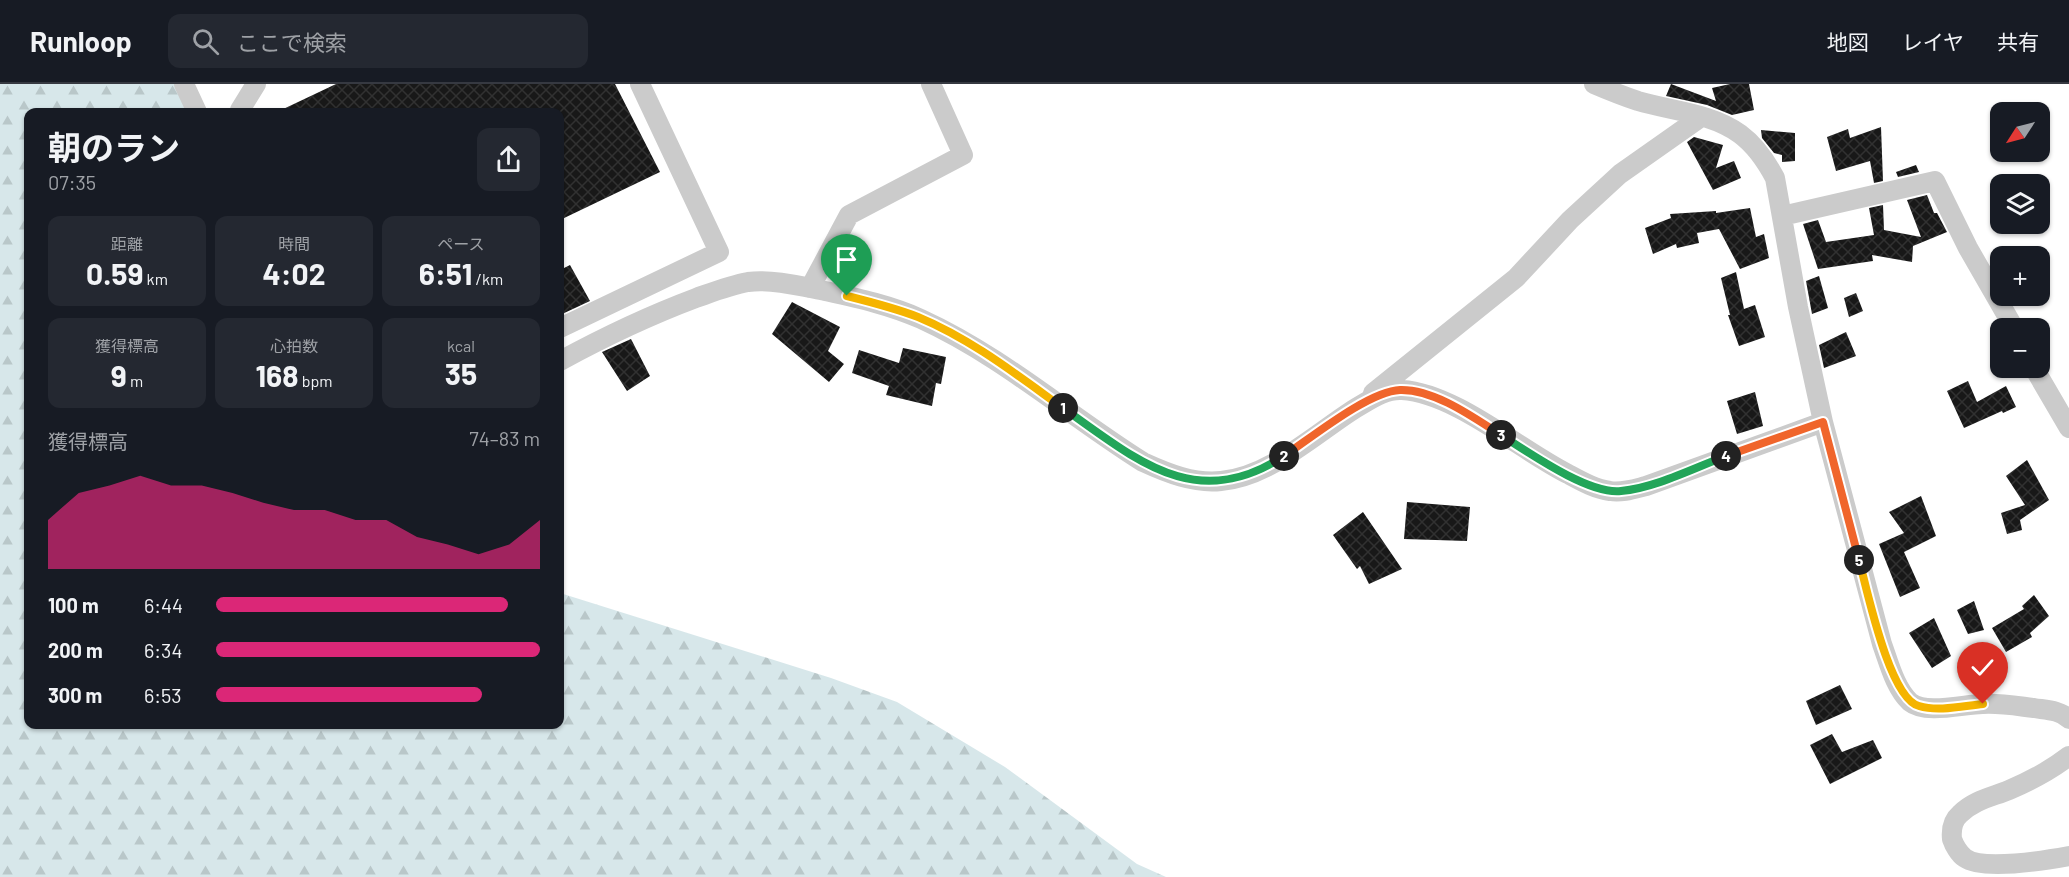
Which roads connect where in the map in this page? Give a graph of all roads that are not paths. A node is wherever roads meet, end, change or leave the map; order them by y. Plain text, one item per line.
1 (184, 84) edge
2 (256, 84) edge
3 (640, 84) edge
4 (931, 84) edge
5 (1594, 84) edge
6 (195, 108) edge
7 (241, 108) edge
8 (1701, 117) junction
9 (1782, 216) junction
10 (810, 288) junction
11 (2008, 318) edge
12 (564, 326) edge
13 (564, 359) edge
14 (2040, 378) edge
15 (1349, 413) junction
16 (1823, 422) junction
17 (2069, 428) edge
18 (2069, 719) edge
19 (2069, 756) edge
20 (2069, 856) edge

1 - 6 street
2 - 7 street
3 - 12 street
4 - 10 street
5 - 8 street
8 - 9 street
8 - 15 street
9 - 11 street
9 - 16 street
10 - 13 street
10 - 15 street
14 - 17 street
15 - 16 street
16 - 18 street
19 - 20 street

